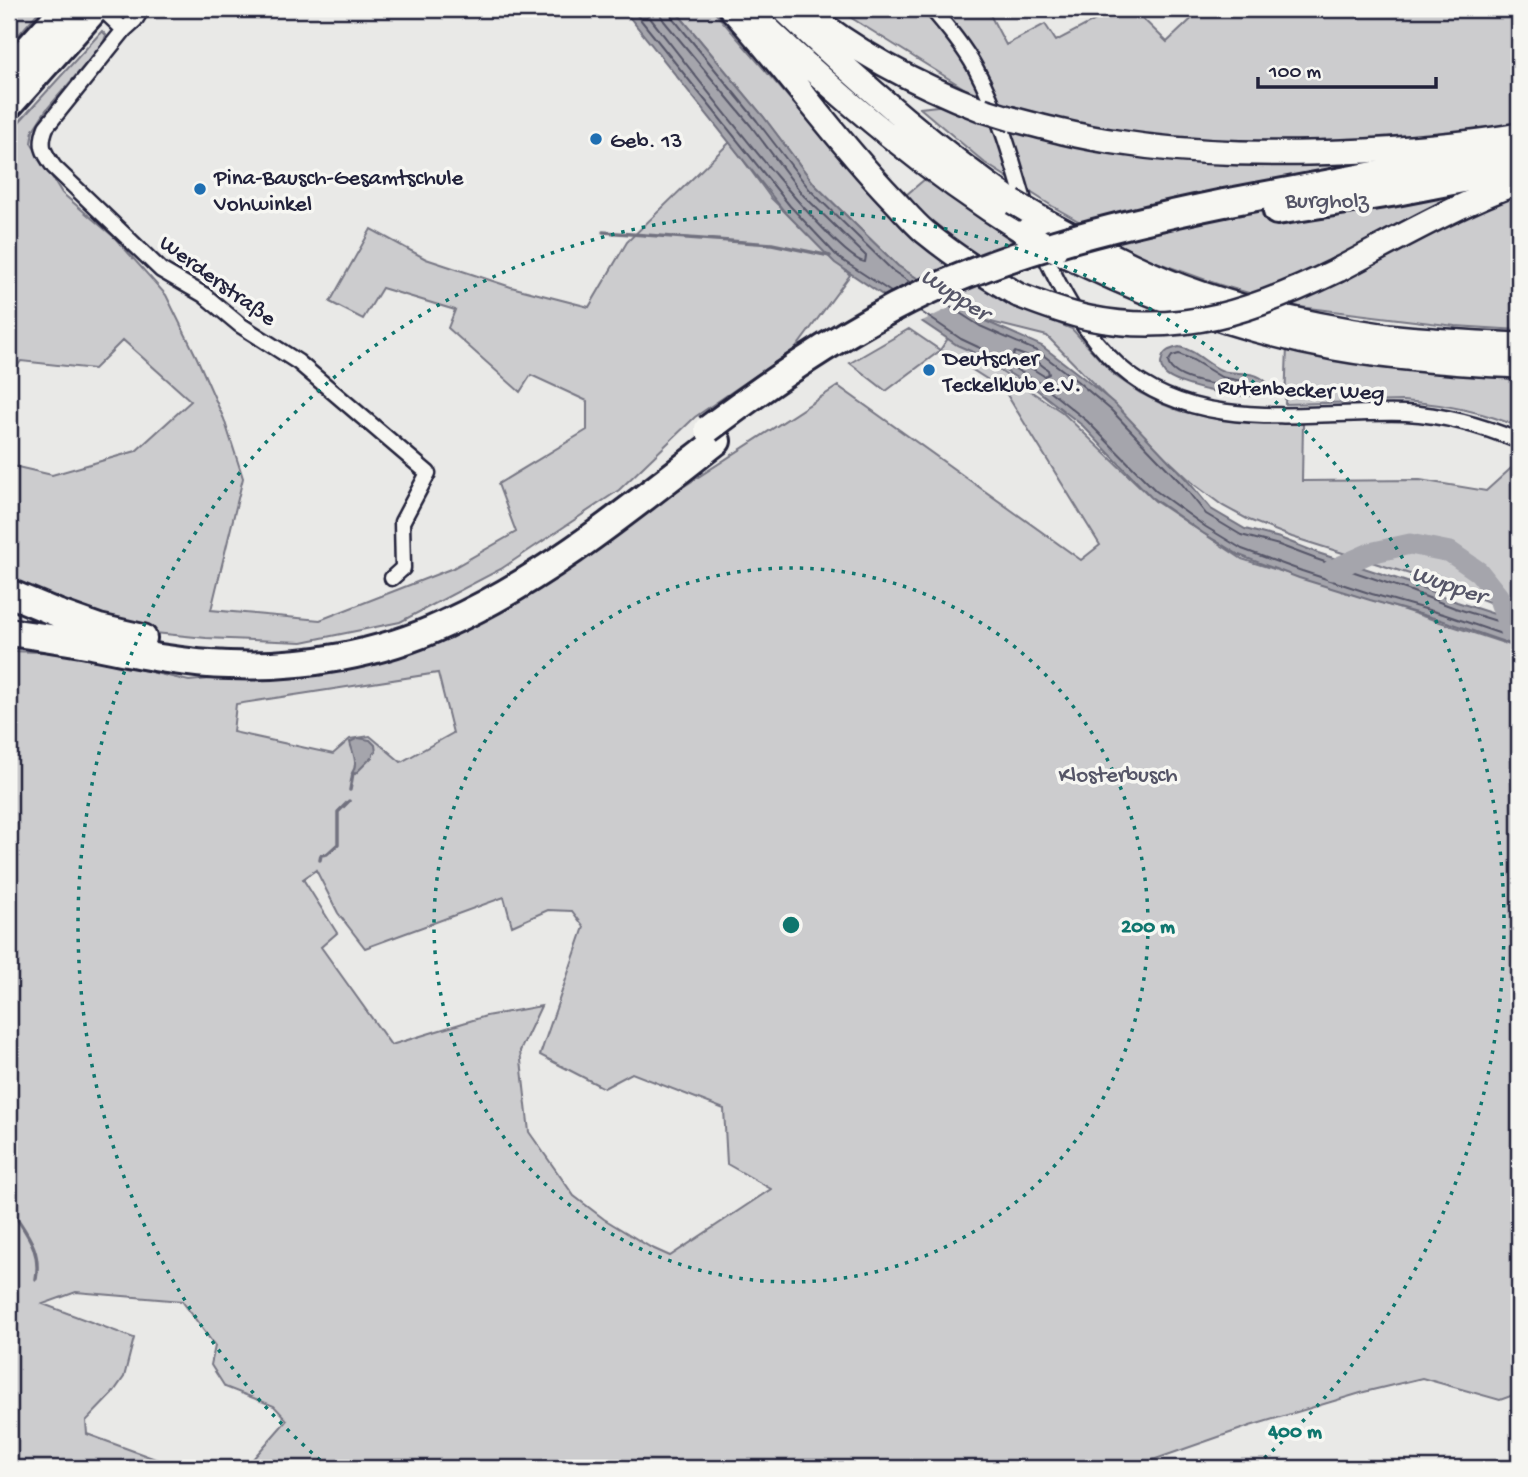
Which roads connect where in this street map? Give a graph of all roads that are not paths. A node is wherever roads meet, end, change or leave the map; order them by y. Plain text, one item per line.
1 (142, 9) edge
2 (731, 9) edge
3 (747, 9) edge
4 (783, 9) edge
5 (803, 9) edge
6 (932, 9) edge
7 (87, 11) edge
8 (124, 30) junction
9 (9, 70) edge
10 (9, 105) edge
11 (1519, 135) edge
12 (1519, 148) edge
13 (1519, 168) edge
14 (1519, 182) edge
15 (1225, 211) junction
16 (1033, 225) junction
17 (1519, 345) edge
18 (1519, 366) edge
19 (1519, 441) edge
20 (392, 578) dead end
21 (9, 593) edge
22 (9, 632) edge
23 (145, 647) junction

1 - 8 street
2 - 14 highway, bridge
3 - 16 highway
4 - 16 highway, bridge
5 - 11 highway, bridge
6 - 19 street, Rutenbecker Weg
7 - 8 street
7 - 9 highway
7 - 10 highway
8 - 20 street, Werderstraße
12 - 15 highway
13 - 15 highway
15 - 23 highway, bridge
16 - 17 highway
16 - 18 highway, bridge
21 - 23 highway
22 - 23 highway

